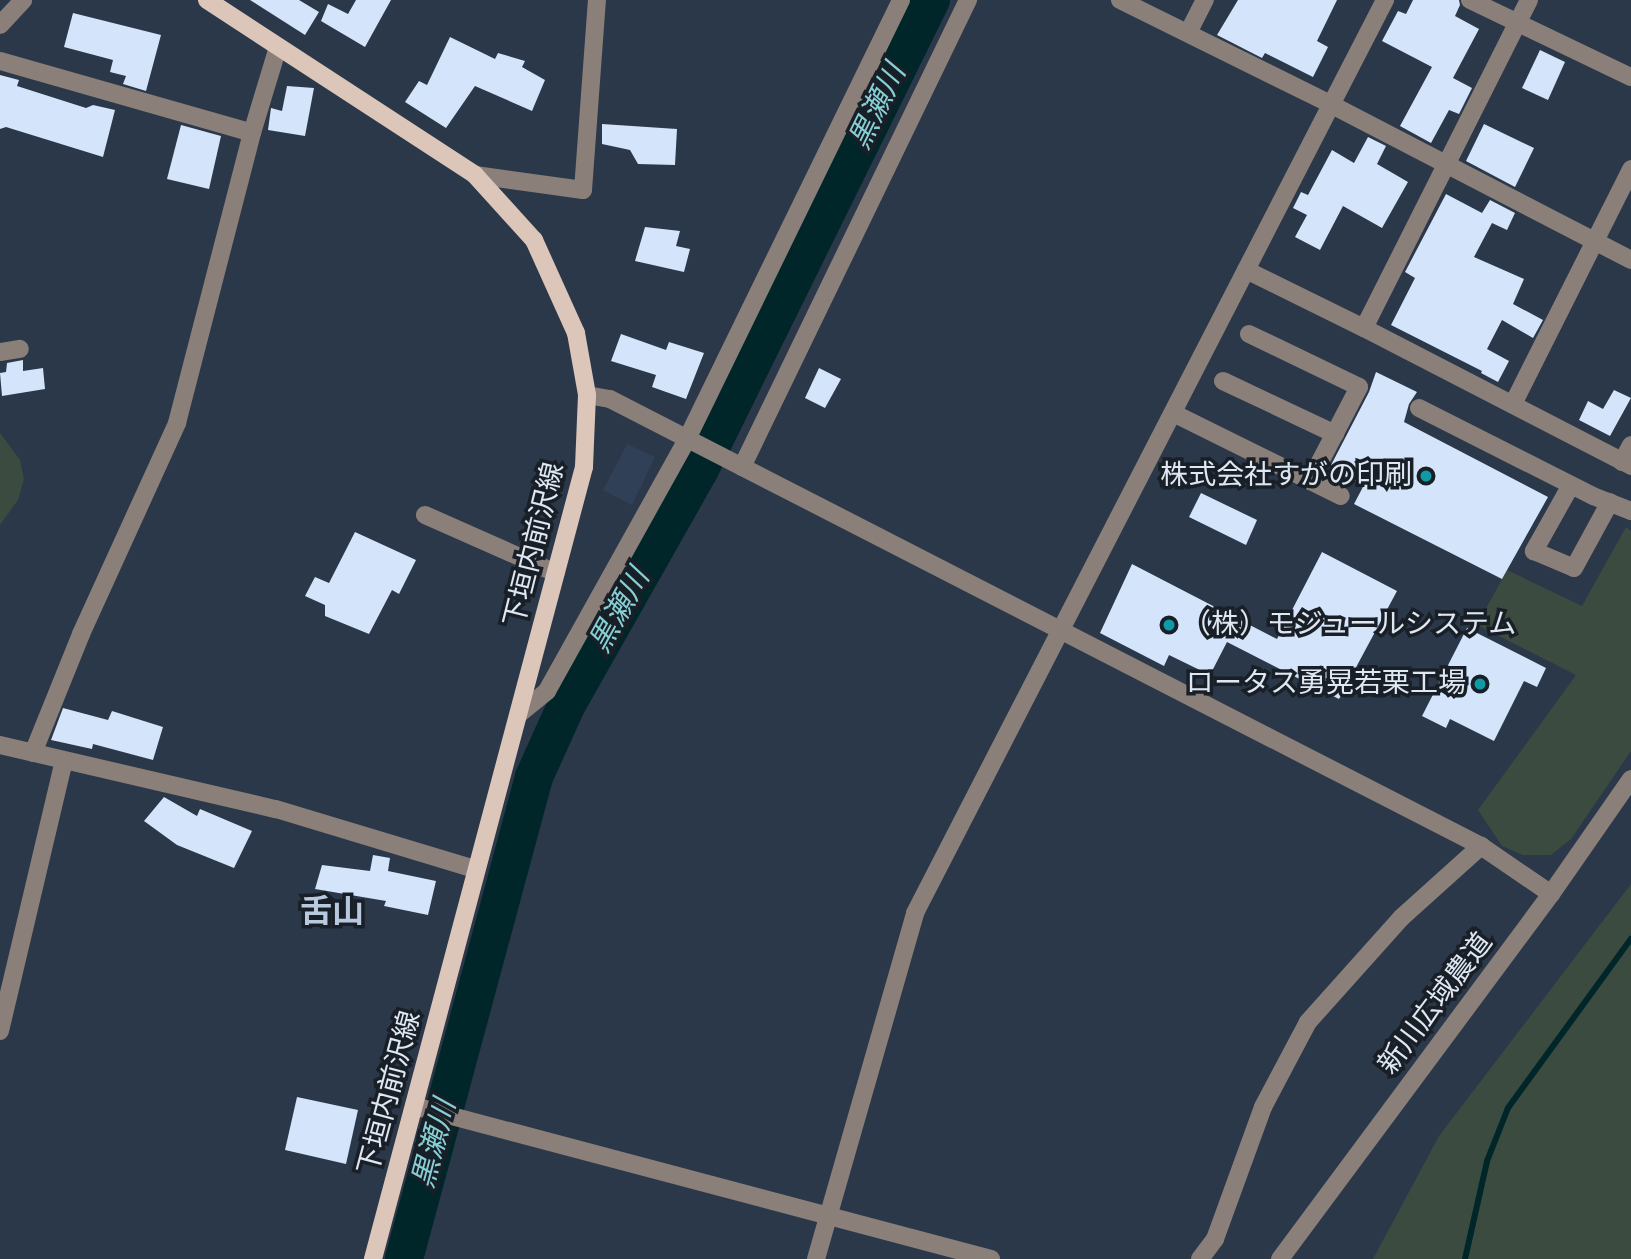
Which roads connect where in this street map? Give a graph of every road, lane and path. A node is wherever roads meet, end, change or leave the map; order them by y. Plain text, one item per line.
1 (23, 0) edge
2 (207, 0) edge
3 (597, 0) edge
4 (901, 0) edge
5 (968, 0) edge
6 (1120, 0) edge
7 (1205, 0) edge
8 (1385, 0) edge
9 (1470, 0) edge
10 (1529, 0) edge
11 (1517, 22) junction
12 (0, 25) edge
13 (1188, 33) junction
14 (278, 47) junction
15 (0, 61) edge
16 (1631, 77) edge
17 (1332, 105) junction
18 (252, 132) junction
19 (1448, 164) junction
20 (1631, 169) edge
21 (475, 175) junction
22 (1594, 240) junction
23 (1631, 260) edge
24 (1246, 270) junction
25 (1364, 328) junction
26 (1249, 334) dead end
27 (20, 349) dead end
28 (0, 352) edge
29 (1223, 381) dead end
30 (587, 395) junction
31 (1513, 404) junction
32 (1419, 408) dead end
33 (1173, 413) junction
34 (1335, 434) junction
35 (687, 439) junction
36 (1631, 445) edge
37 (736, 464) junction
38 (1627, 464) edge
39 (1310, 481) junction
40 (1571, 485) junction
41 (1341, 496) dead end
42 (1610, 502) junction
43 (1631, 511) edge
44 (425, 515) dead end
45 (556, 573) junction
46 (1063, 631) junction
47 (519, 714) junction
48 (0, 745) edge
49 (33, 753) junction
50 (64, 761) junction
51 (1631, 779) edge
52 (1481, 846) junction
53 (475, 869) junction
54 (1551, 894) junction
55 (0, 1031) edge
56 (421, 1108) junction
57 (828, 1216) junction
58 (373, 1259) edge
59 (816, 1259) edge
60 (991, 1259) edge
61 (1200, 1259) edge
62 (1280, 1259) edge

1 - 12 street
2 - 14 main road, 下垣内前沢線
3 - 21 street
4 - 35 street
5 - 37 street
6 - 13 street
7 - 13 street
8 - 17 street
9 - 11 street
10 - 11 street
11 - 16 street
11 - 19 street
13 - 17 street
14 - 18 street
14 - 21 main road, 下垣内前沢線
15 - 18 street
17 - 19 street
17 - 24 street
18 - 49 street
19 - 22 street
19 - 25 street
20 - 22 street
21 - 30 main road, 下垣内前沢線
22 - 23 street
22 - 31 street
24 - 25 street
24 - 33 street
25 - 31 street
26 - 34 street
27 - 28 street
29 - 34 street
30 - 35 street
30 - 45 main road, 下垣内前沢線
31 - 38 street
32 - 40 street
33 - 39 street
33 - 46 street
34 - 39 street
35 - 37 street
35 - 47 street
36 - 38 street
37 - 46 street
39 - 41 street
40 - 42 street
40 - 42 street
42 - 43 street
44 - 45 street
45 - 47 main road, 下垣内前沢線
46 - 52 street
46 - 57 street
47 - 53 main road, 下垣内前沢線
48 - 49 street
49 - 50 street
50 - 53 street
50 - 55 street
51 - 54 street, 新川広域農道
52 - 54 street
52 - 61 street
53 - 56 main road, 下垣内前沢線
54 - 62 street, 新川広域農道
56 - 57 street
56 - 58 main road, 下垣内前沢線
57 - 59 street
57 - 60 street

